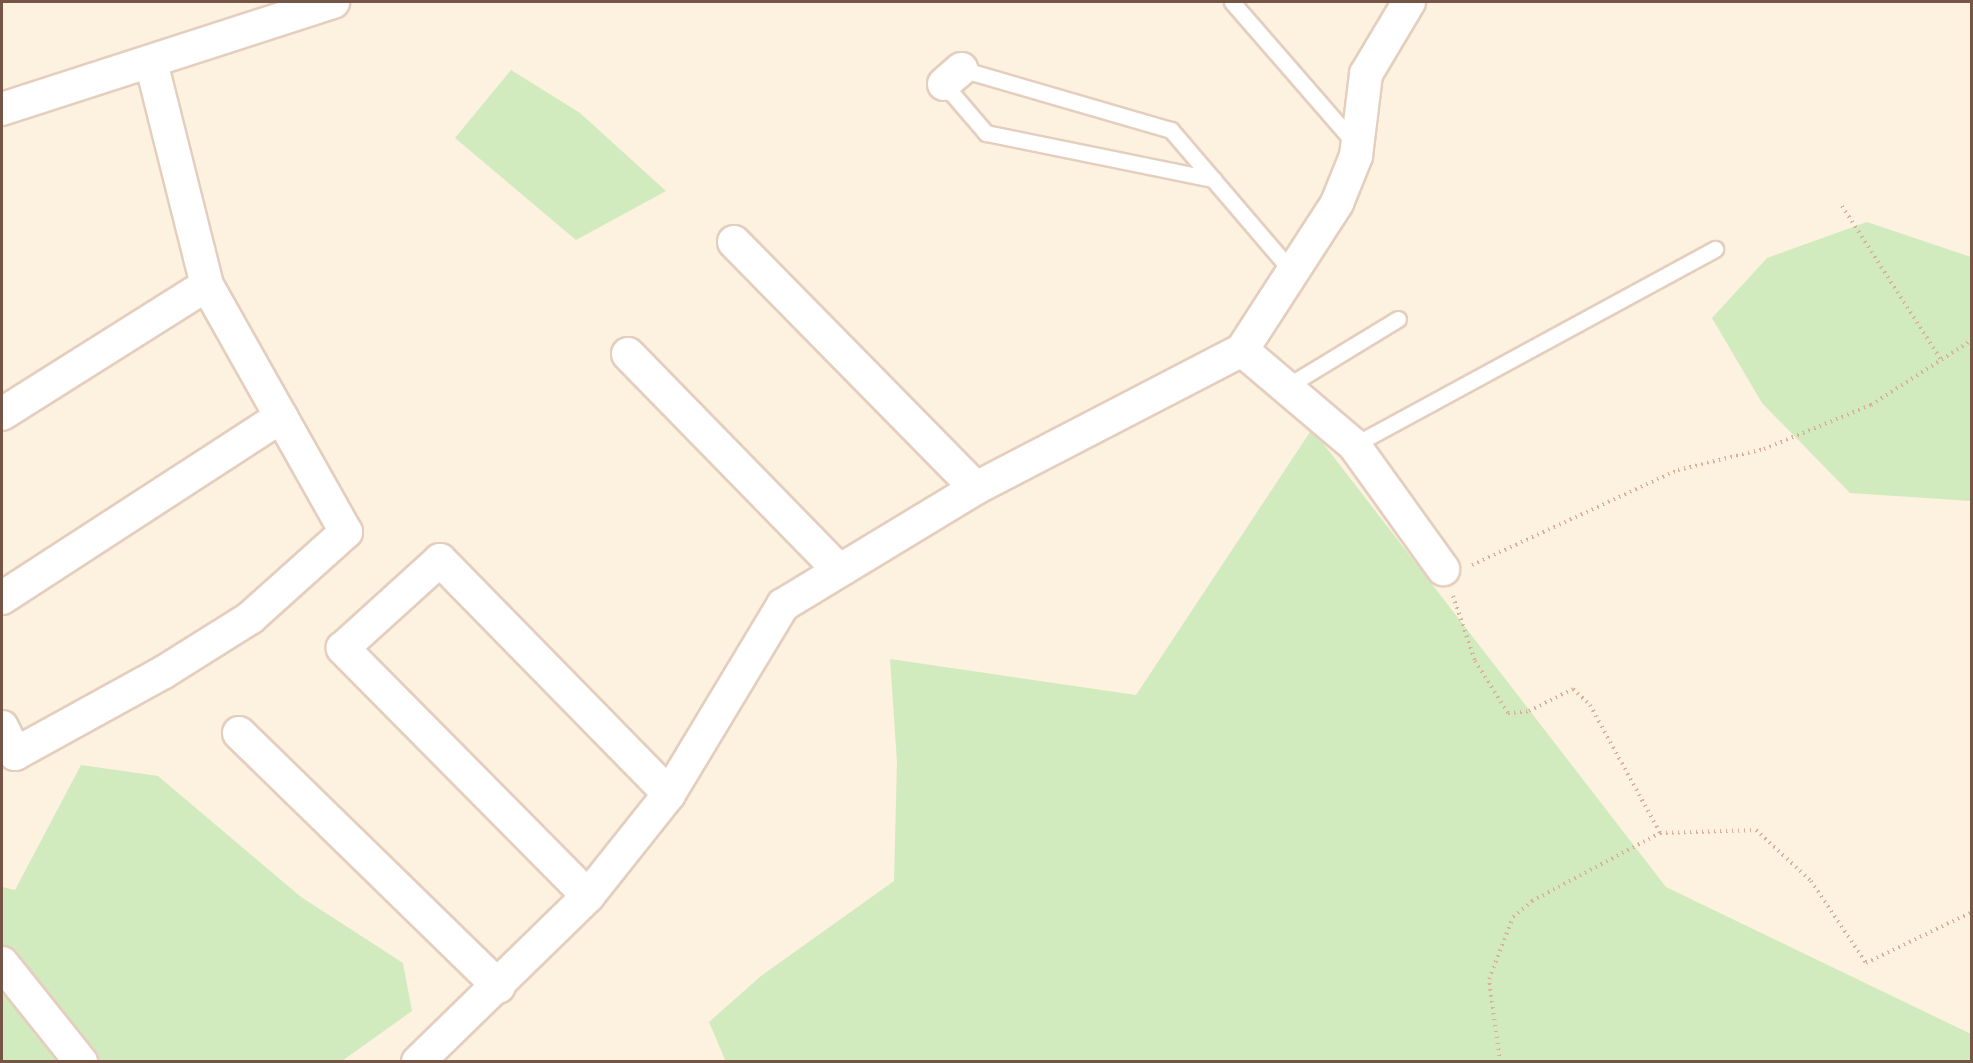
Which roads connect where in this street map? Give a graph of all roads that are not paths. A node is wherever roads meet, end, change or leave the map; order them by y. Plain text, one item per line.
1 (333, 2) edge
2 (1232, 2) edge
3 (1398, 6) edge
4 (151, 62) junction
5 (2, 109) edge
6 (1357, 146) junction
7 (1213, 180) junction
8 (734, 242) dead end
9 (1715, 249) dead end
10 (1293, 273) junction
11 (207, 285) junction
12 (1398, 319) dead end
13 (1242, 350) junction
14 (628, 354) dead end
15 (1287, 387) junction
16 (2, 414) edge
17 (281, 417) junction
18 (1354, 445) junction
19 (976, 488) junction
20 (838, 569) junction
21 (1443, 569) road end
22 (2, 598) edge
23 (2, 727) edge
24 (239, 733) dead end
25 (669, 794) junction
26 (588, 896) junction
27 (2, 963) edge
28 (499, 987) junction
29 (81, 1062) edge
30 (418, 1062) edge

1 - 4 street
2 - 6 lane
3 - 6 street
4 - 5 street
4 - 11 street
6 - 10 street
7 - 7 lane
7 - 10 lane
8 - 19 street
9 - 18 lane
10 - 13 street
11 - 16 street
11 - 17 street
12 - 15 lane
13 - 15 street
13 - 19 street
14 - 20 street
15 - 18 street
17 - 22 street
17 - 23 street
18 - 21 street
19 - 20 street
20 - 25 street
24 - 28 street
25 - 26 street
25 - 26 street
26 - 28 street
27 - 29 street
28 - 30 street

